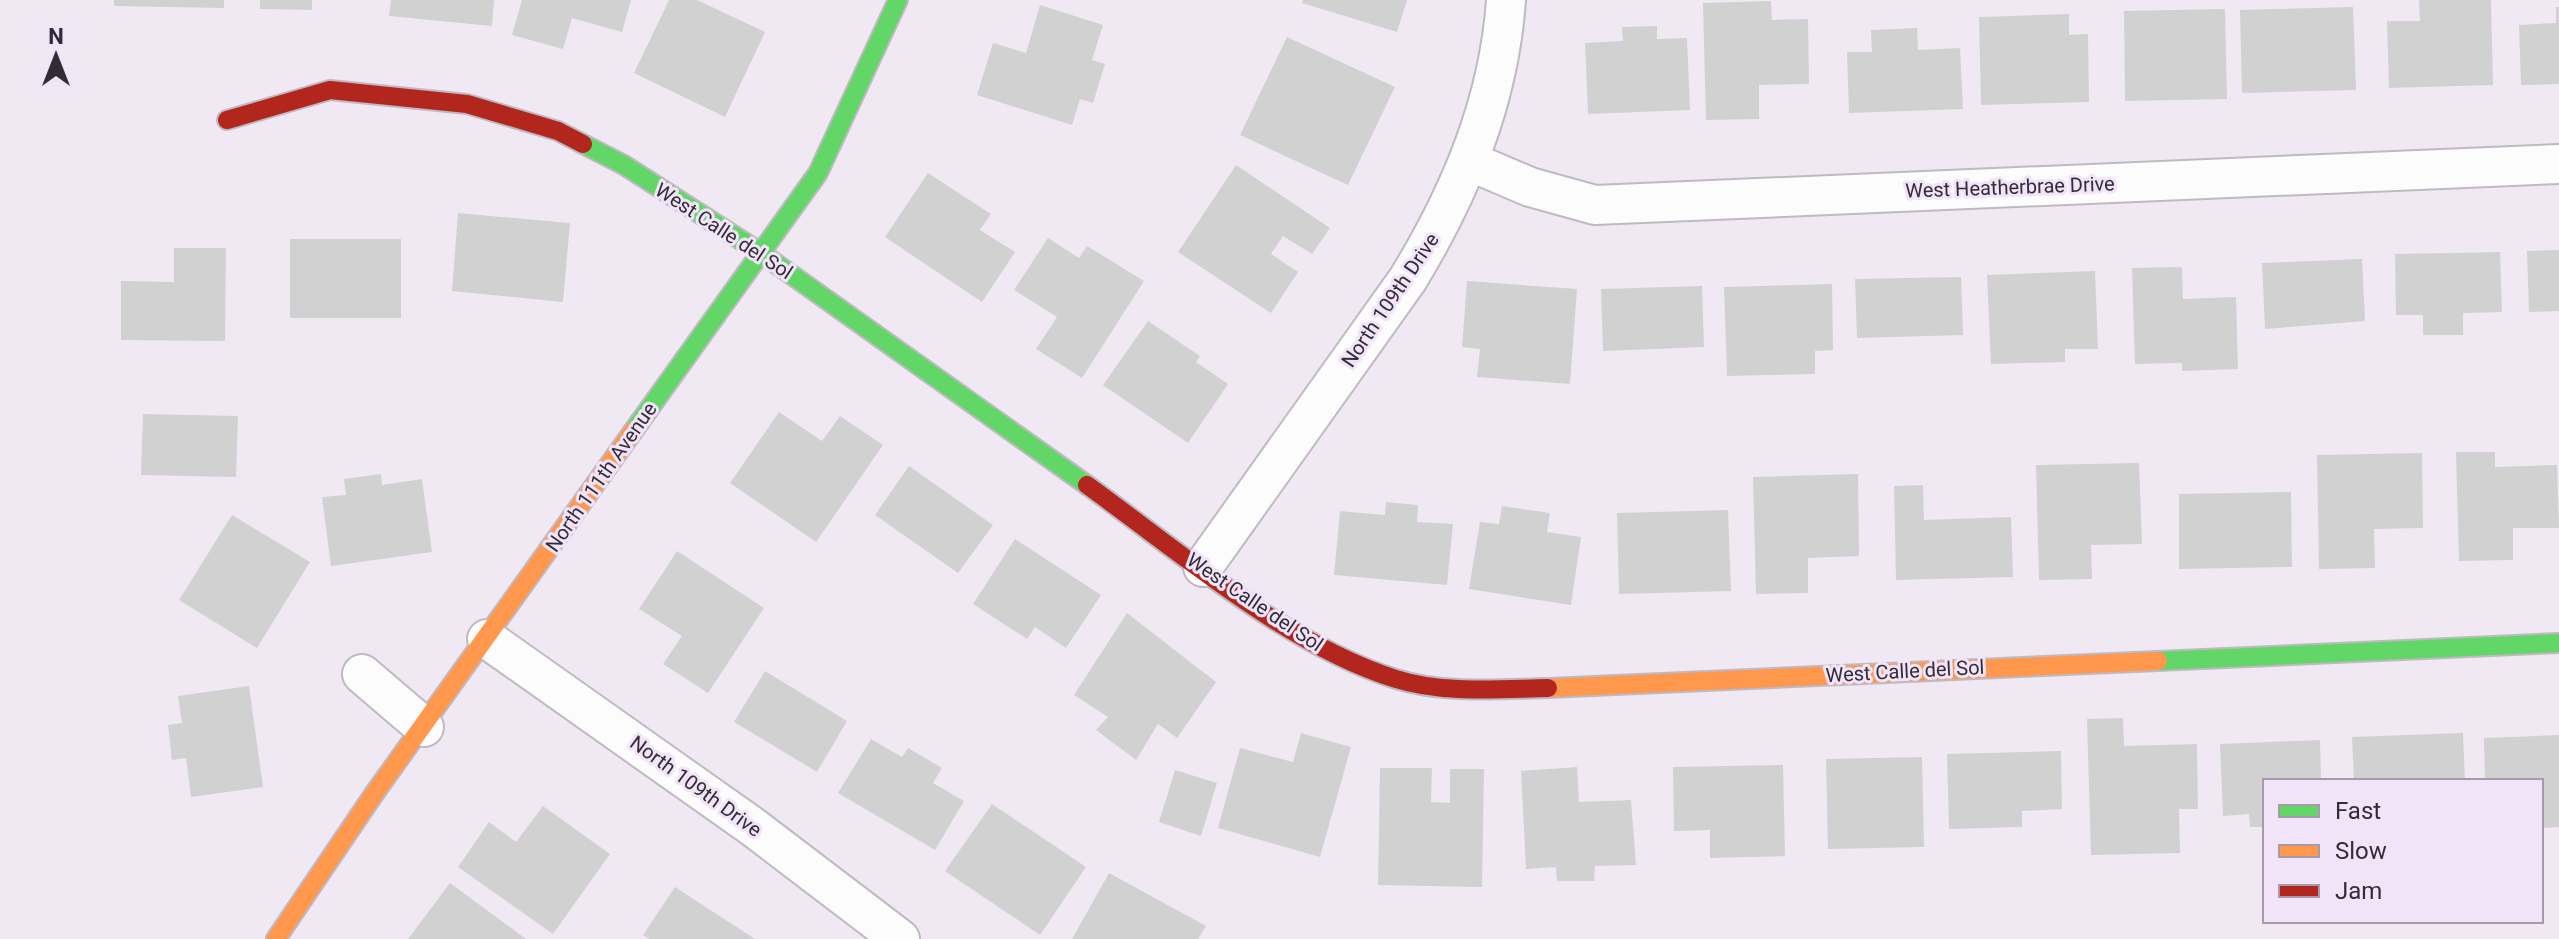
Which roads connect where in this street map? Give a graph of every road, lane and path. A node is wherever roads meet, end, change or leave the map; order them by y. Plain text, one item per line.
1 (898, 0) edge
2 (1506, 0) edge
3 (227, 120) dead end
4 (1469, 161) junction
5 (2559, 164) edge
6 (761, 253) junction
7 (1203, 567) junction
8 (487, 639) junction
9 (2559, 643) edge
10 (362, 674) dead end
11 (424, 727) junction
12 (276, 939) edge
13 (900, 939) edge

1 - 6 street, North 111th Avenue
2 - 4 street, North 109th Drive
3 - 6 street, West Calle del Sol
4 - 5 street, West Heatherbrae Drive
4 - 7 street, North 109th Drive
6 - 7 street, West Calle del Sol
6 - 8 street, North 111th Avenue
7 - 9 street, West Calle del Sol
8 - 11 street, North 111th Avenue
8 - 13 street, North 109th Drive
10 - 11 street
11 - 12 street, North 111th Avenue

